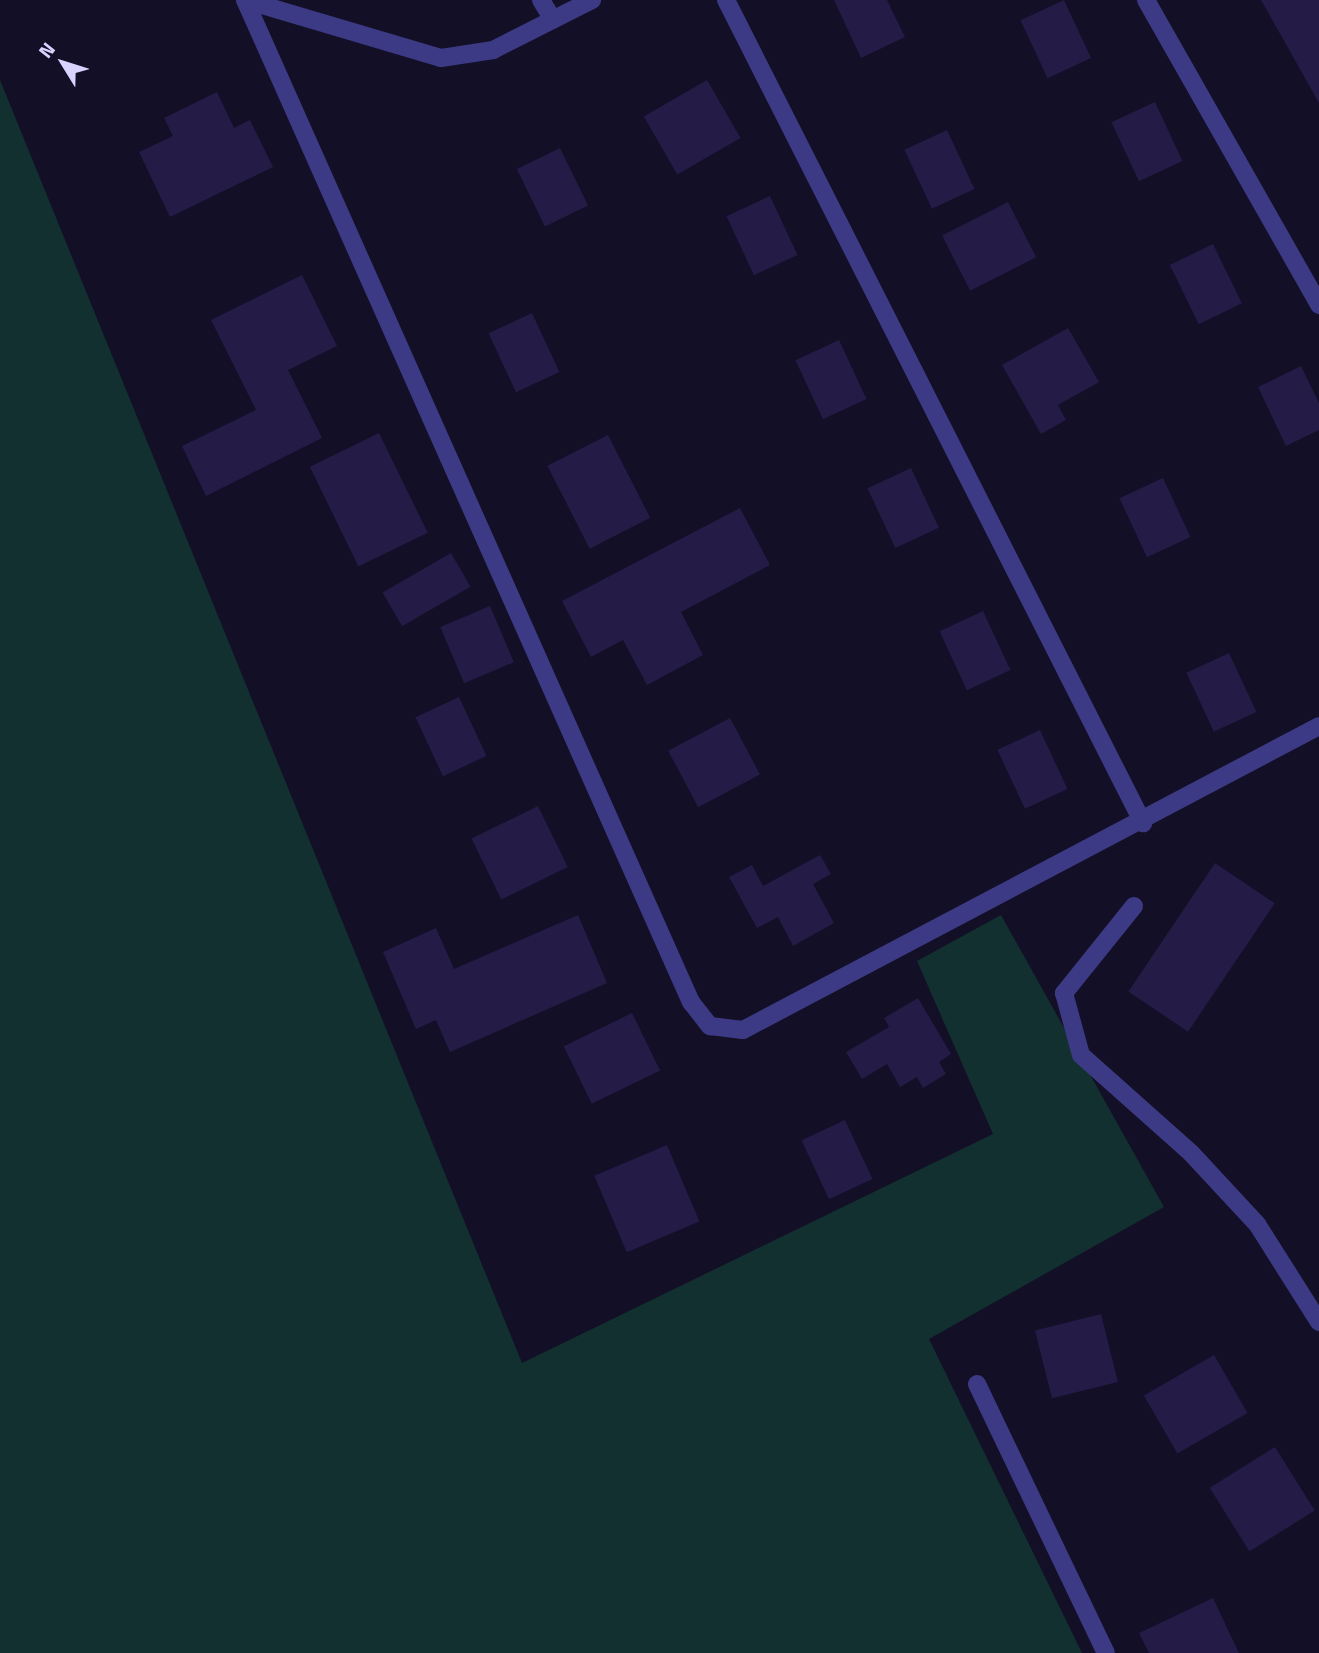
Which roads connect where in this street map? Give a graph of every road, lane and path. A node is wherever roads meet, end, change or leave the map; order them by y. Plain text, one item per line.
1 (245, 0) edge
2 (541, 0) edge
3 (592, 0) edge
4 (726, 0) edge
5 (1146, 0) edge
6 (553, 20) junction
7 (1319, 305) edge
8 (1319, 726) edge
9 (1143, 823) junction
10 (1133, 906) dead end
11 (1319, 1322) edge
12 (977, 1384) dead end
13 (1106, 1653) edge

1 - 6 street
1 - 9 street
2 - 6 street
3 - 6 street
4 - 9 street
5 - 7 street
8 - 9 street
10 - 11 street
12 - 13 street

